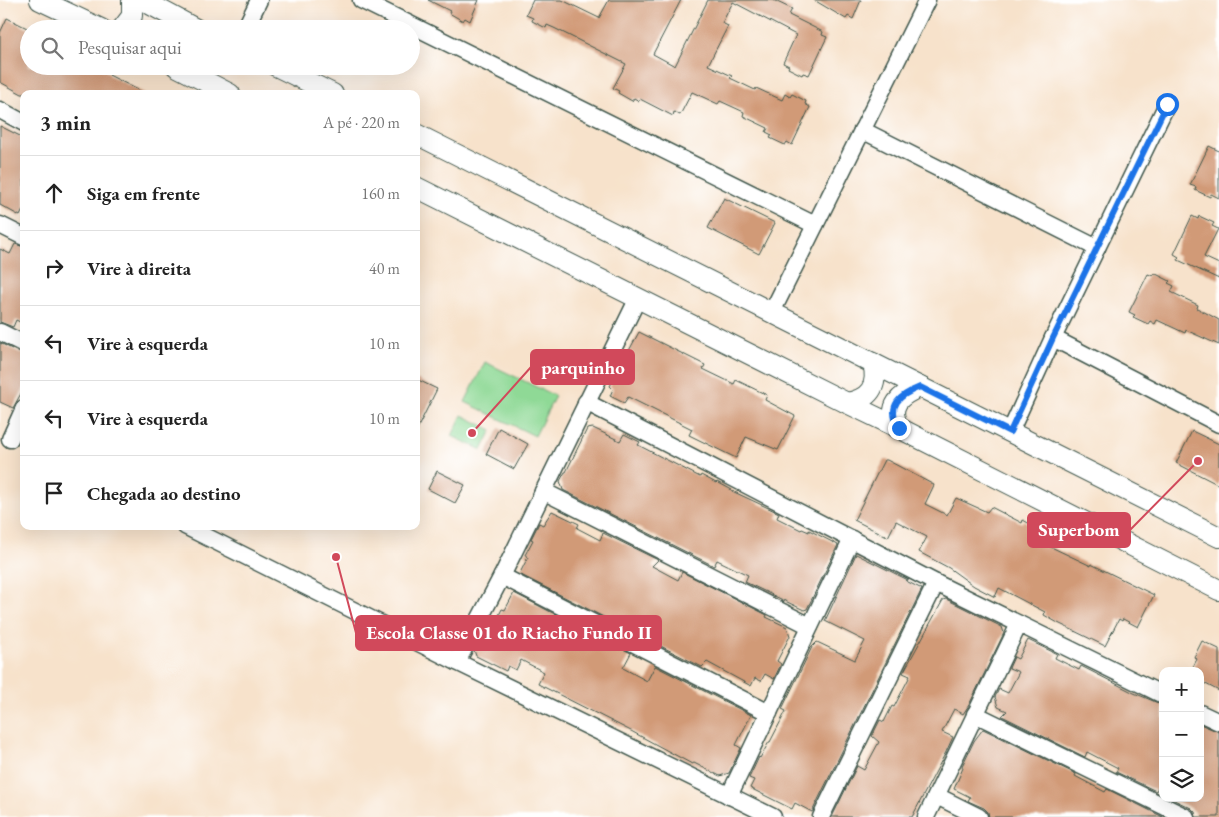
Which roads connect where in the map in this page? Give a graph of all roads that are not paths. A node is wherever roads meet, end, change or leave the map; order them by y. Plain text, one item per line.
1 (40, 0) edge
2 (132, 0) edge
3 (142, 0) edge
4 (259, 0) edge
5 (361, 0) edge
6 (927, 0) edge
7 (82, 20) edge
8 (129, 20) edge
9 (165, 20) edge
10 (249, 20) edge
11 (401, 20) edge
12 (420, 29) edge
13 (193, 75) edge
14 (294, 75) edge
15 (222, 90) edge
16 (325, 90) edge
17 (1167, 104) dead end
18 (0, 110) edge
19 (20, 121) edge
20 (862, 130) junction
21 (420, 136) edge
22 (420, 189) edge
23 (0, 225) edge
24 (815, 225) junction
25 (20, 235) edge
26 (1097, 248) junction
27 (638, 298) junction
28 (772, 312) junction
29 (0, 332) edge
30 (1053, 338) junction
31 (20, 342) edge
32 (873, 363) junction
33 (920, 387) junction
34 (586, 402) junction
35 (847, 403) junction
36 (20, 418) edge
37 (1219, 424) edge
38 (899, 428) junction
39 (1010, 432) junction
40 (11, 439) edge
41 (542, 490) junction
42 (193, 530) edge
43 (1219, 537) edge
44 (852, 540) junction
45 (502, 576) junction
46 (936, 583) junction
47 (1219, 590) edge
48 (1019, 624) junction
49 (810, 626) junction
50 (457, 662) junction
51 (1159, 693) edge
52 (770, 713) junction
53 (975, 714) junction
54 (1204, 715) edge
55 (1219, 722) edge
56 (729, 796) junction
57 (937, 796) junction
58 (773, 817) edge
59 (821, 817) edge
60 (926, 817) edge
61 (980, 817) edge
62 (1186, 817) edge

1 - 7 main road
2 - 8 main road
3 - 9 main road
4 - 10 street
5 - 11 street
6 - 20 street
12 - 24 street
13 - 15 main road
14 - 16 main road
17 - 26 street
18 - 19 street
20 - 24 street
20 - 26 street
21 - 28 main road
22 - 27 main road
23 - 25 street
24 - 28 street
26 - 30 street
27 - 34 street
27 - 35 main road
28 - 32 main road
29 - 31 street
30 - 37 street
30 - 39 street
32 - 33 main road
32 - 35 main road
33 - 38 main road
33 - 39 main road
34 - 41 street
34 - 44 street
35 - 38 main road
36 - 40 street
38 - 47 main road
39 - 43 main road
41 - 45 street
41 - 49 street
42 - 50 street
44 - 46 street
44 - 49 street
45 - 50 street
45 - 52 street
46 - 48 street
46 - 59 street
48 - 51 street
48 - 53 street
49 - 52 street
50 - 56 street
52 - 56 street
53 - 57 street
53 - 62 street
54 - 55 street
56 - 58 street
57 - 60 street
57 - 61 street

